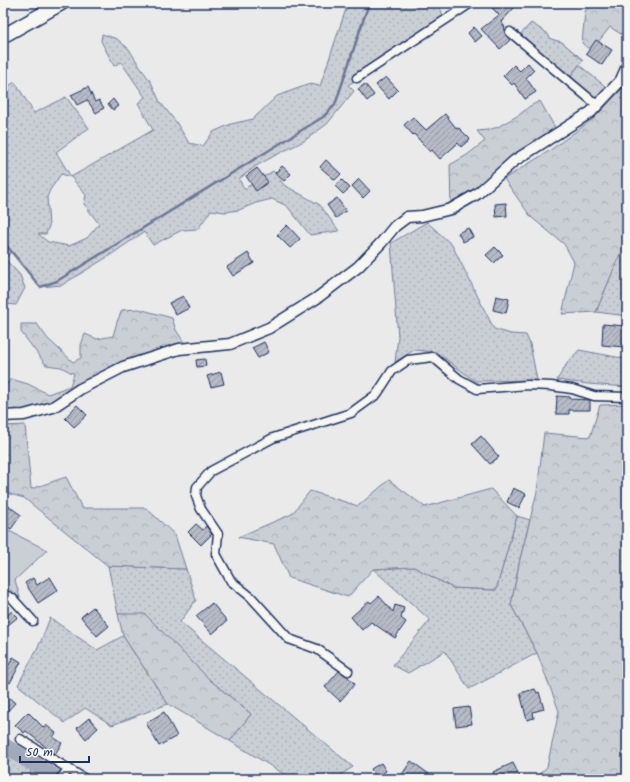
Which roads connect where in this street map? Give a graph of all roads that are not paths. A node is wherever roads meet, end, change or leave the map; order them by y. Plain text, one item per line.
1 (62, 3) edge
2 (471, 3) edge
3 (510, 32) dead end
4 (3, 36) edge
5 (627, 66) edge
6 (357, 78) dead end
7 (597, 105) junction
8 (627, 397) edge
9 (3, 416) edge
10 (3, 594) edge
11 (34, 621) dead end
12 (348, 671) dead end
13 (20, 739) dead end
14 (65, 774) edge
15 (85, 779) edge

1 - 4 highway
2 - 6 street
3 - 7 street
5 - 7 street
7 - 9 street
8 - 12 street
10 - 11 street
13 - 14 street
14 - 15 street

